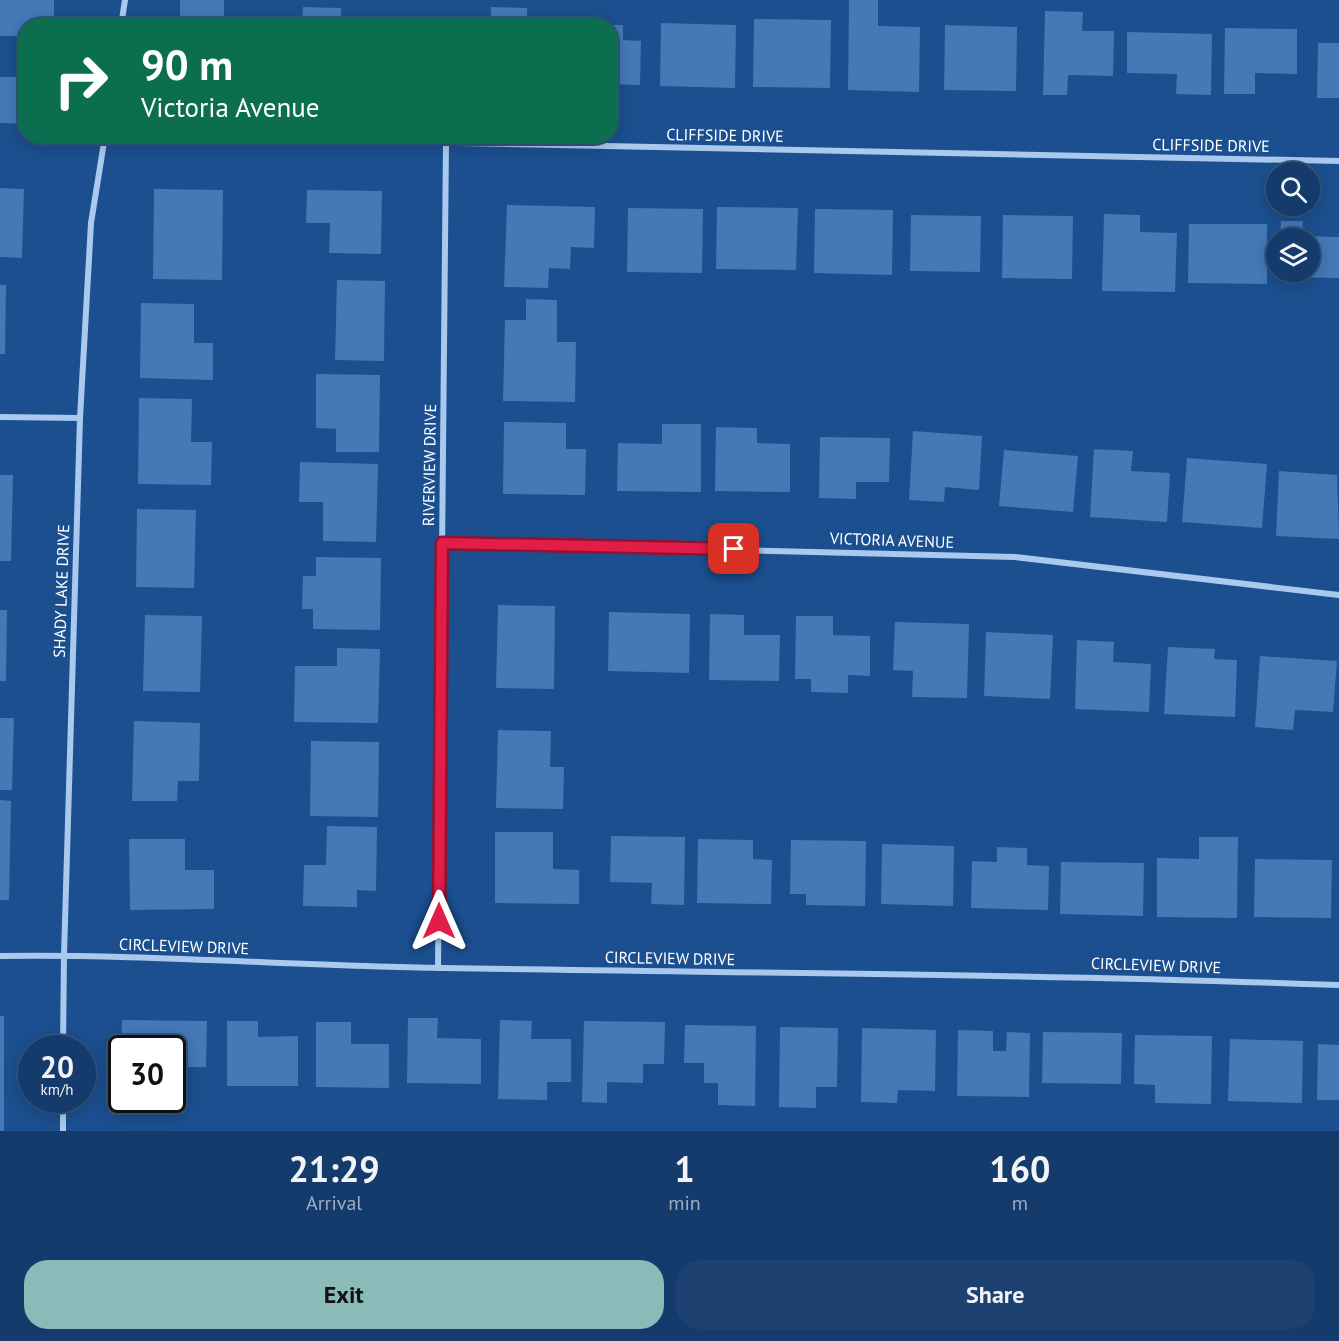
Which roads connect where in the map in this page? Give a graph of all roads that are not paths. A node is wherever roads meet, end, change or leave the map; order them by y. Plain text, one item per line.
1 (125, 0) edge
2 (123, 18) edge
3 (104, 144) edge
4 (446, 144) edge
5 (540, 144) edge
6 (1339, 161) edge
7 (0, 417) edge
8 (80, 418) junction
9 (442, 543) junction
10 (1339, 595) edge
11 (64, 955) junction
12 (0, 956) edge
13 (438, 968) junction
14 (1339, 985) edge
15 (63, 1035) edge
16 (63, 1113) edge
17 (63, 1131) edge

1 - 2 street
3 - 8 street, SHADY LAKE DRIVE
4 - 9 street, RIVERVIEW DRIVE
5 - 6 street, CLIFFSIDE DRIVE
7 - 8 street
8 - 11 street, SHADY LAKE DRIVE
9 - 10 street, VICTORIA AVENUE
9 - 13 street, RIVERVIEW DRIVE
11 - 12 street, CIRCLEVIEW DRIVE
11 - 13 street, CIRCLEVIEW DRIVE
11 - 15 street, SHADY LAKE DRIVE
13 - 14 street, CIRCLEVIEW DRIVE
16 - 17 street

